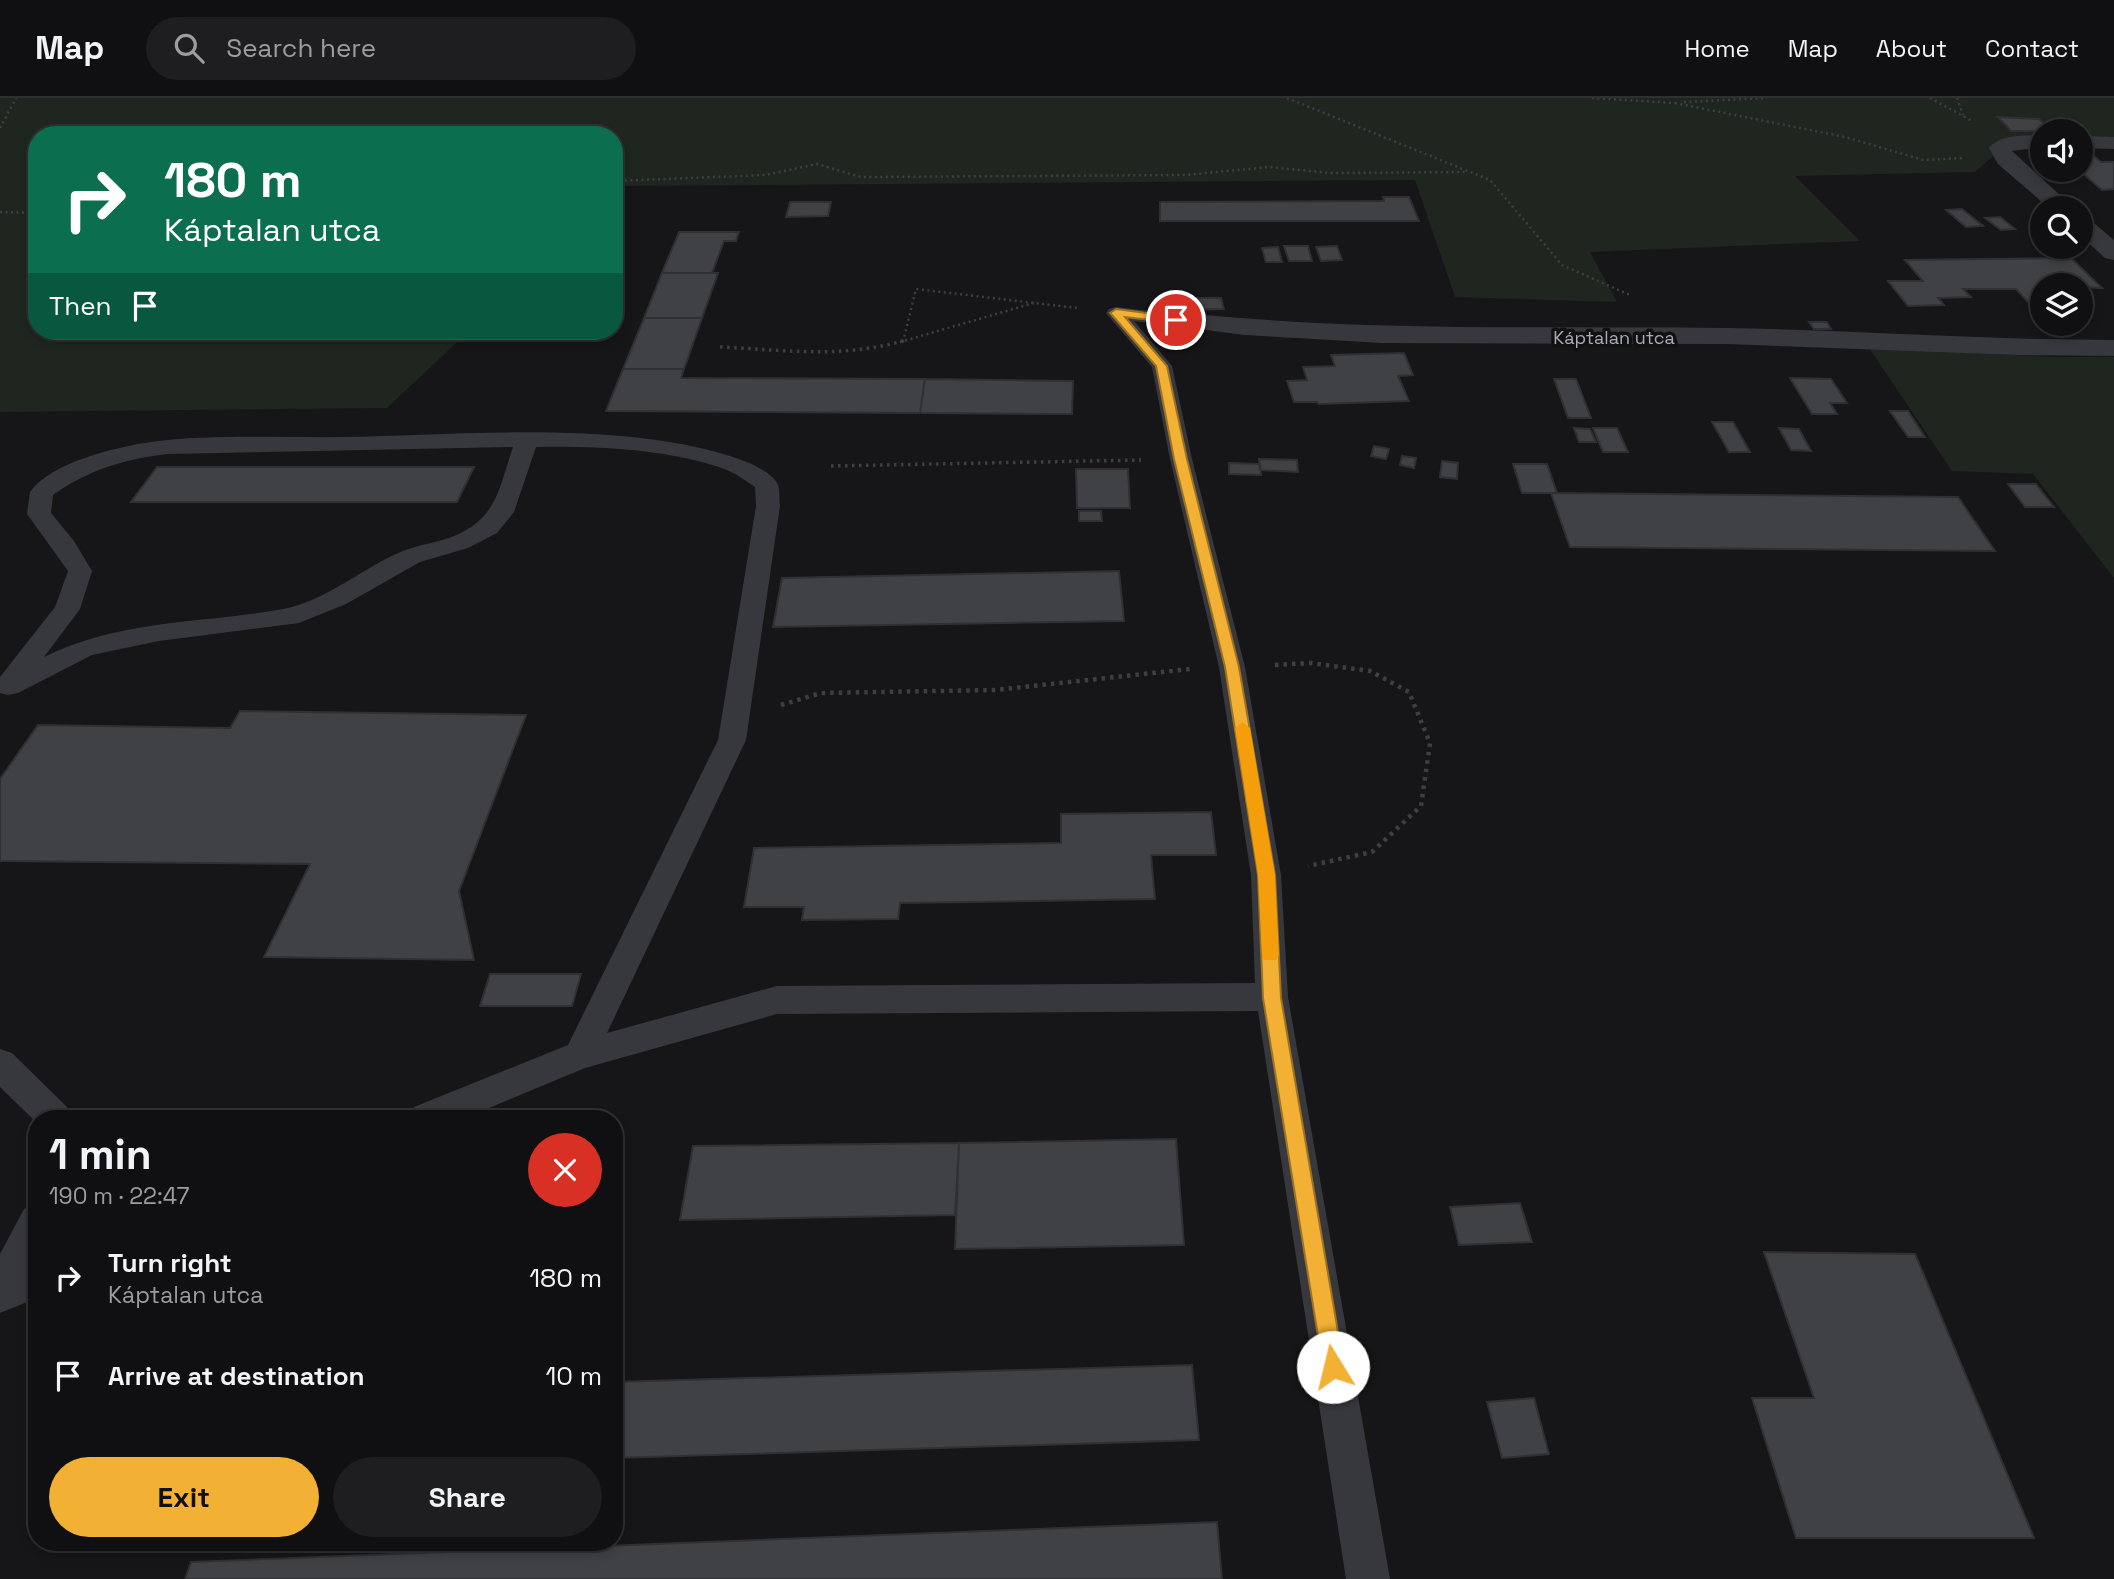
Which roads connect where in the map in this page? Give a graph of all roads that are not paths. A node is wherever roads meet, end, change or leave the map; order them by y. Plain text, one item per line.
1 (2030, 142) edge
2 (2093, 142) edge
3 (2114, 143) edge
4 (2030, 178) edge
5 (2034, 182) edge
6 (2050, 196) edge
7 (2093, 235) edge
8 (2114, 253) edge
9 (1176, 320) joint
10 (2114, 348) edge
11 (527, 440) junction
12 (4, 689) edge
13 (1272, 998) junction
14 (580, 1055) junction
15 (0, 1064) edge
16 (47, 1110) edge
17 (446, 1110) edge
18 (28, 1239) edge
19 (28, 1283) edge
20 (0, 1294) edge
21 (1368, 1579) edge

1 - 4 street
2 - 3 street
5 - 6 street
7 - 8 street
9 - 10 street, Káptalan utca
9 - 13 lane, Káptalan utca
11 - 12 lane
11 - 12 lane
11 - 14 lane
13 - 14 lane
13 - 21 lane
14 - 17 lane
15 - 16 lane
18 - 20 lane
19 - 20 lane

